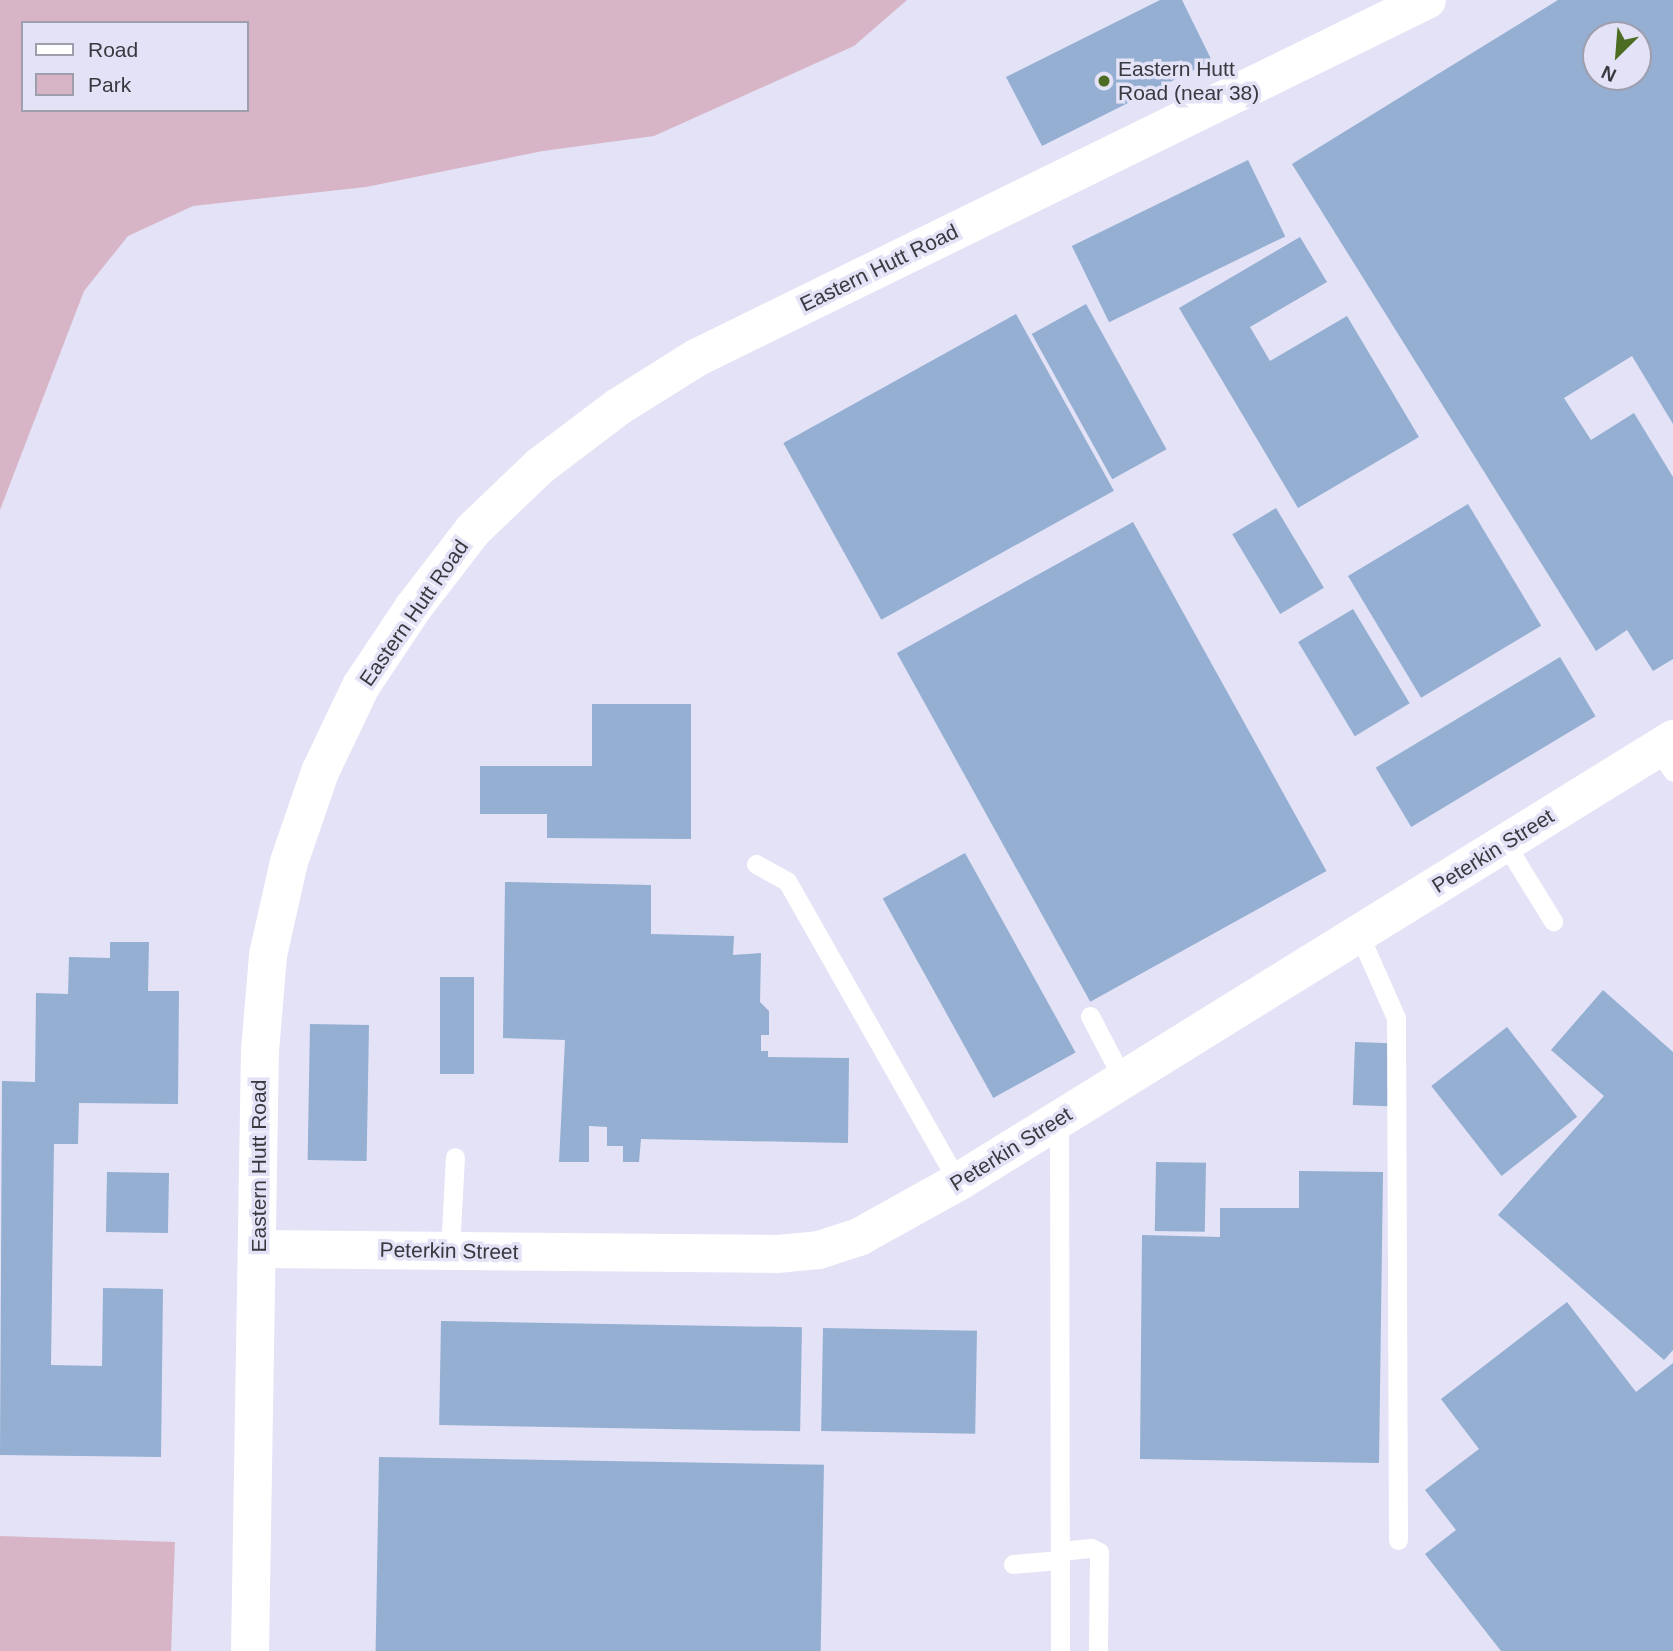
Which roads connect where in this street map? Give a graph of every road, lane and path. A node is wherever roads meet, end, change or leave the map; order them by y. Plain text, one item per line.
1 (1427, 0) edge
2 (1668, 753) edge
3 (1505, 844) junction
4 (756, 864) dead end
5 (1553, 921) dead end
6 (1359, 934) junction
7 (1090, 1016) dead end
8 (1124, 1079) junction
9 (1059, 1118) junction
10 (455, 1157) dead end
11 (958, 1182) junction
12 (259, 1249) junction
13 (450, 1251) junction
14 (1398, 1540) dead end
15 (1061, 1555) junction
16 (1013, 1564) dead end
17 (250, 1651) edge
18 (1060, 1651) edge
19 (1098, 1651) edge

1 - 12 street, Eastern Hutt Road
2 - 3 street, Peterkin Street
3 - 5 lane
3 - 6 street, Peterkin Street
4 - 11 lane
6 - 8 street, Peterkin Street
6 - 14 lane
7 - 8 lane
8 - 9 street, Peterkin Street
9 - 11 street, Peterkin Street
9 - 15 lane
10 - 13 lane
11 - 13 street, Peterkin Street
12 - 13 street, Peterkin Street
12 - 17 street, Eastern Hutt Road
15 - 16 lane
15 - 18 lane
15 - 19 lane

